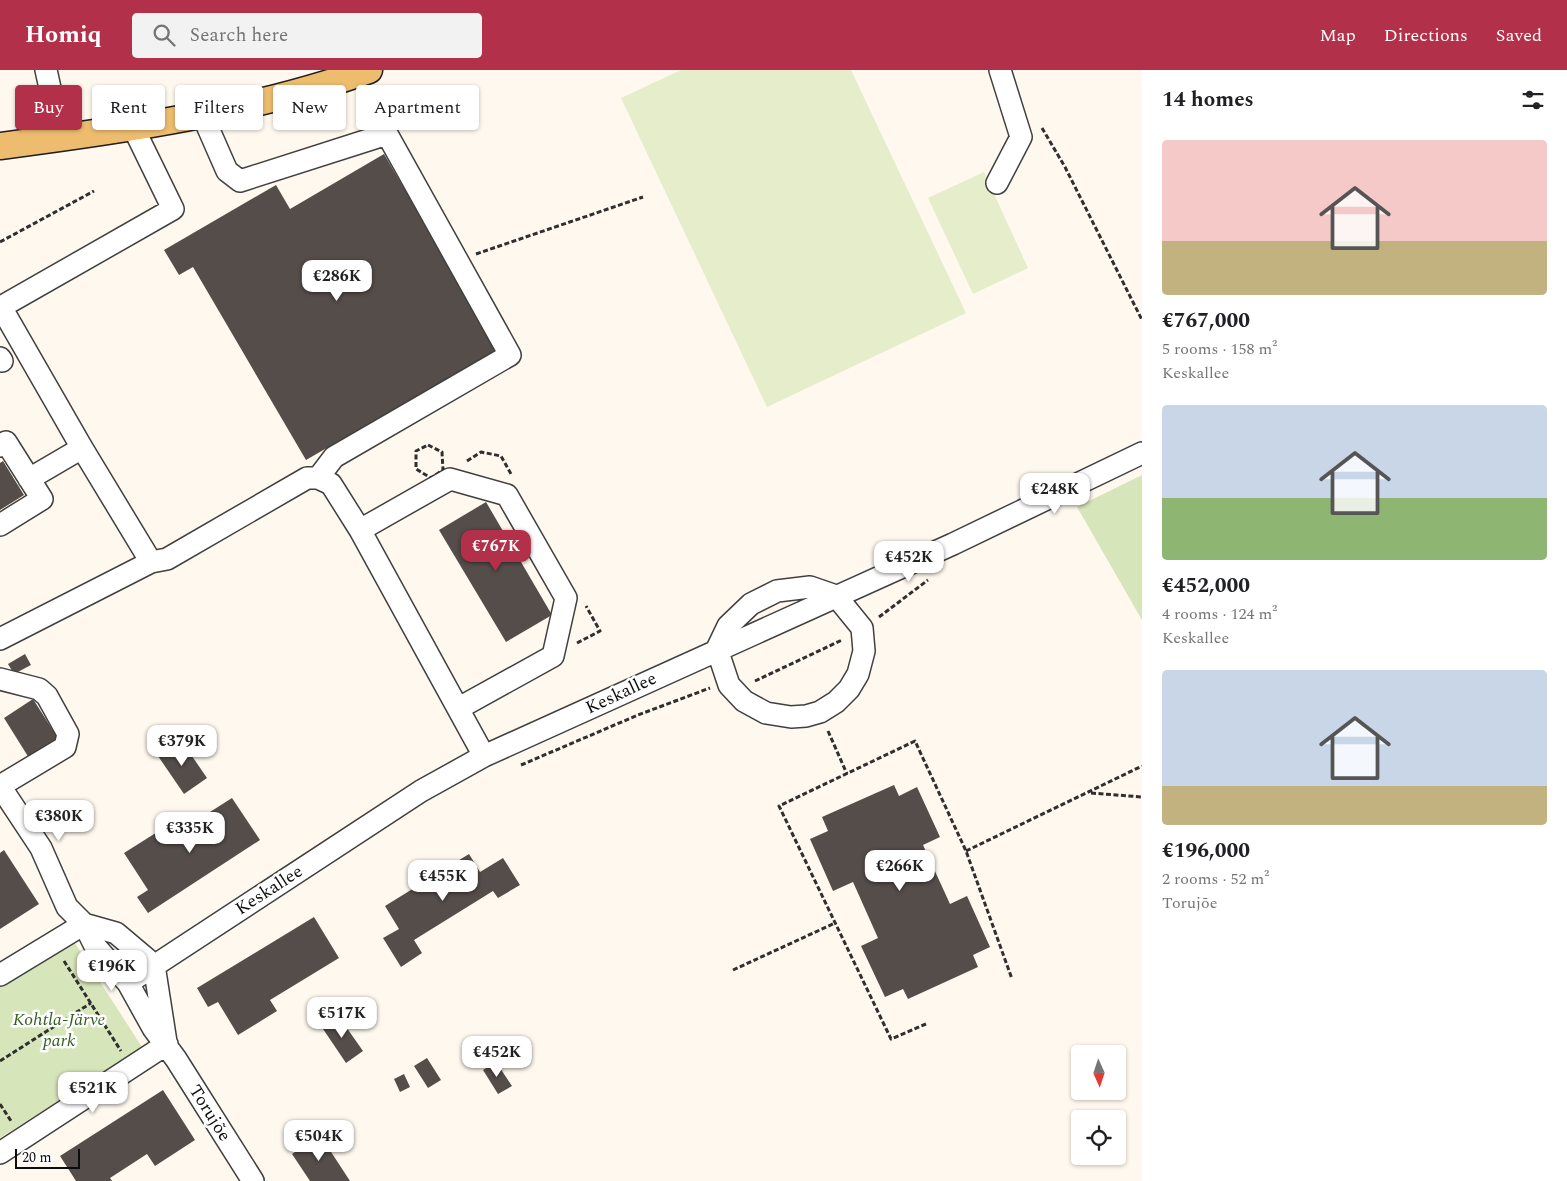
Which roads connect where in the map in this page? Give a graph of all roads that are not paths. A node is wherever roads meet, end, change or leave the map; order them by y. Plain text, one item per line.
1 (46, 70) edge
2 (369, 70) edge
3 (1000, 70) edge
4 (263, 102) edge
5 (113, 130) edge
6 (134, 130) edge
7 (209, 130) edge
8 (61, 138) junction
9 (0, 146) edge
10 (997, 183) dead end
11 (0, 307) edge
12 (0, 446) edge
13 (82, 448) junction
14 (1142, 453) edge
15 (318, 478) junction
16 (29, 479) junction
17 (0, 525) edge
18 (360, 530) junction
19 (152, 562) junction
20 (836, 596) junction
21 (0, 639) edge
22 (717, 649) junction
23 (0, 679) edge
24 (459, 708) junction
25 (484, 756) junction
26 (0, 786) edge
27 (84, 924) junction
28 (154, 965) junction
29 (0, 974) edge
30 (128, 982) junction
31 (167, 1044) junction
32 (0, 1152) edge
33 (253, 1181) edge

1 - 8 street
2 - 4 main road
3 - 10 street
5 - 8 main road
6 - 11 street
7 - 15 street
8 - 9 main road
11 - 13 street
12 - 16 street
13 - 16 street
13 - 19 street
14 - 20 street, Keskallee
15 - 18 street
15 - 19 street
16 - 17 street
18 - 24 street
18 - 24 street
19 - 21 street
20 - 22 street, Keskallee
20 - 22 street
20 - 22 street
22 - 25 street, Keskallee
23 - 26 street
24 - 25 street
25 - 28 street, Keskallee
26 - 27 street, Torujõe
27 - 28 street
27 - 29 street
27 - 30 street, Torujõe
28 - 30 street, Keskallee
28 - 31 street, Torujõe
30 - 31 street, Torujõe
31 - 32 street
31 - 33 street, Torujõe

